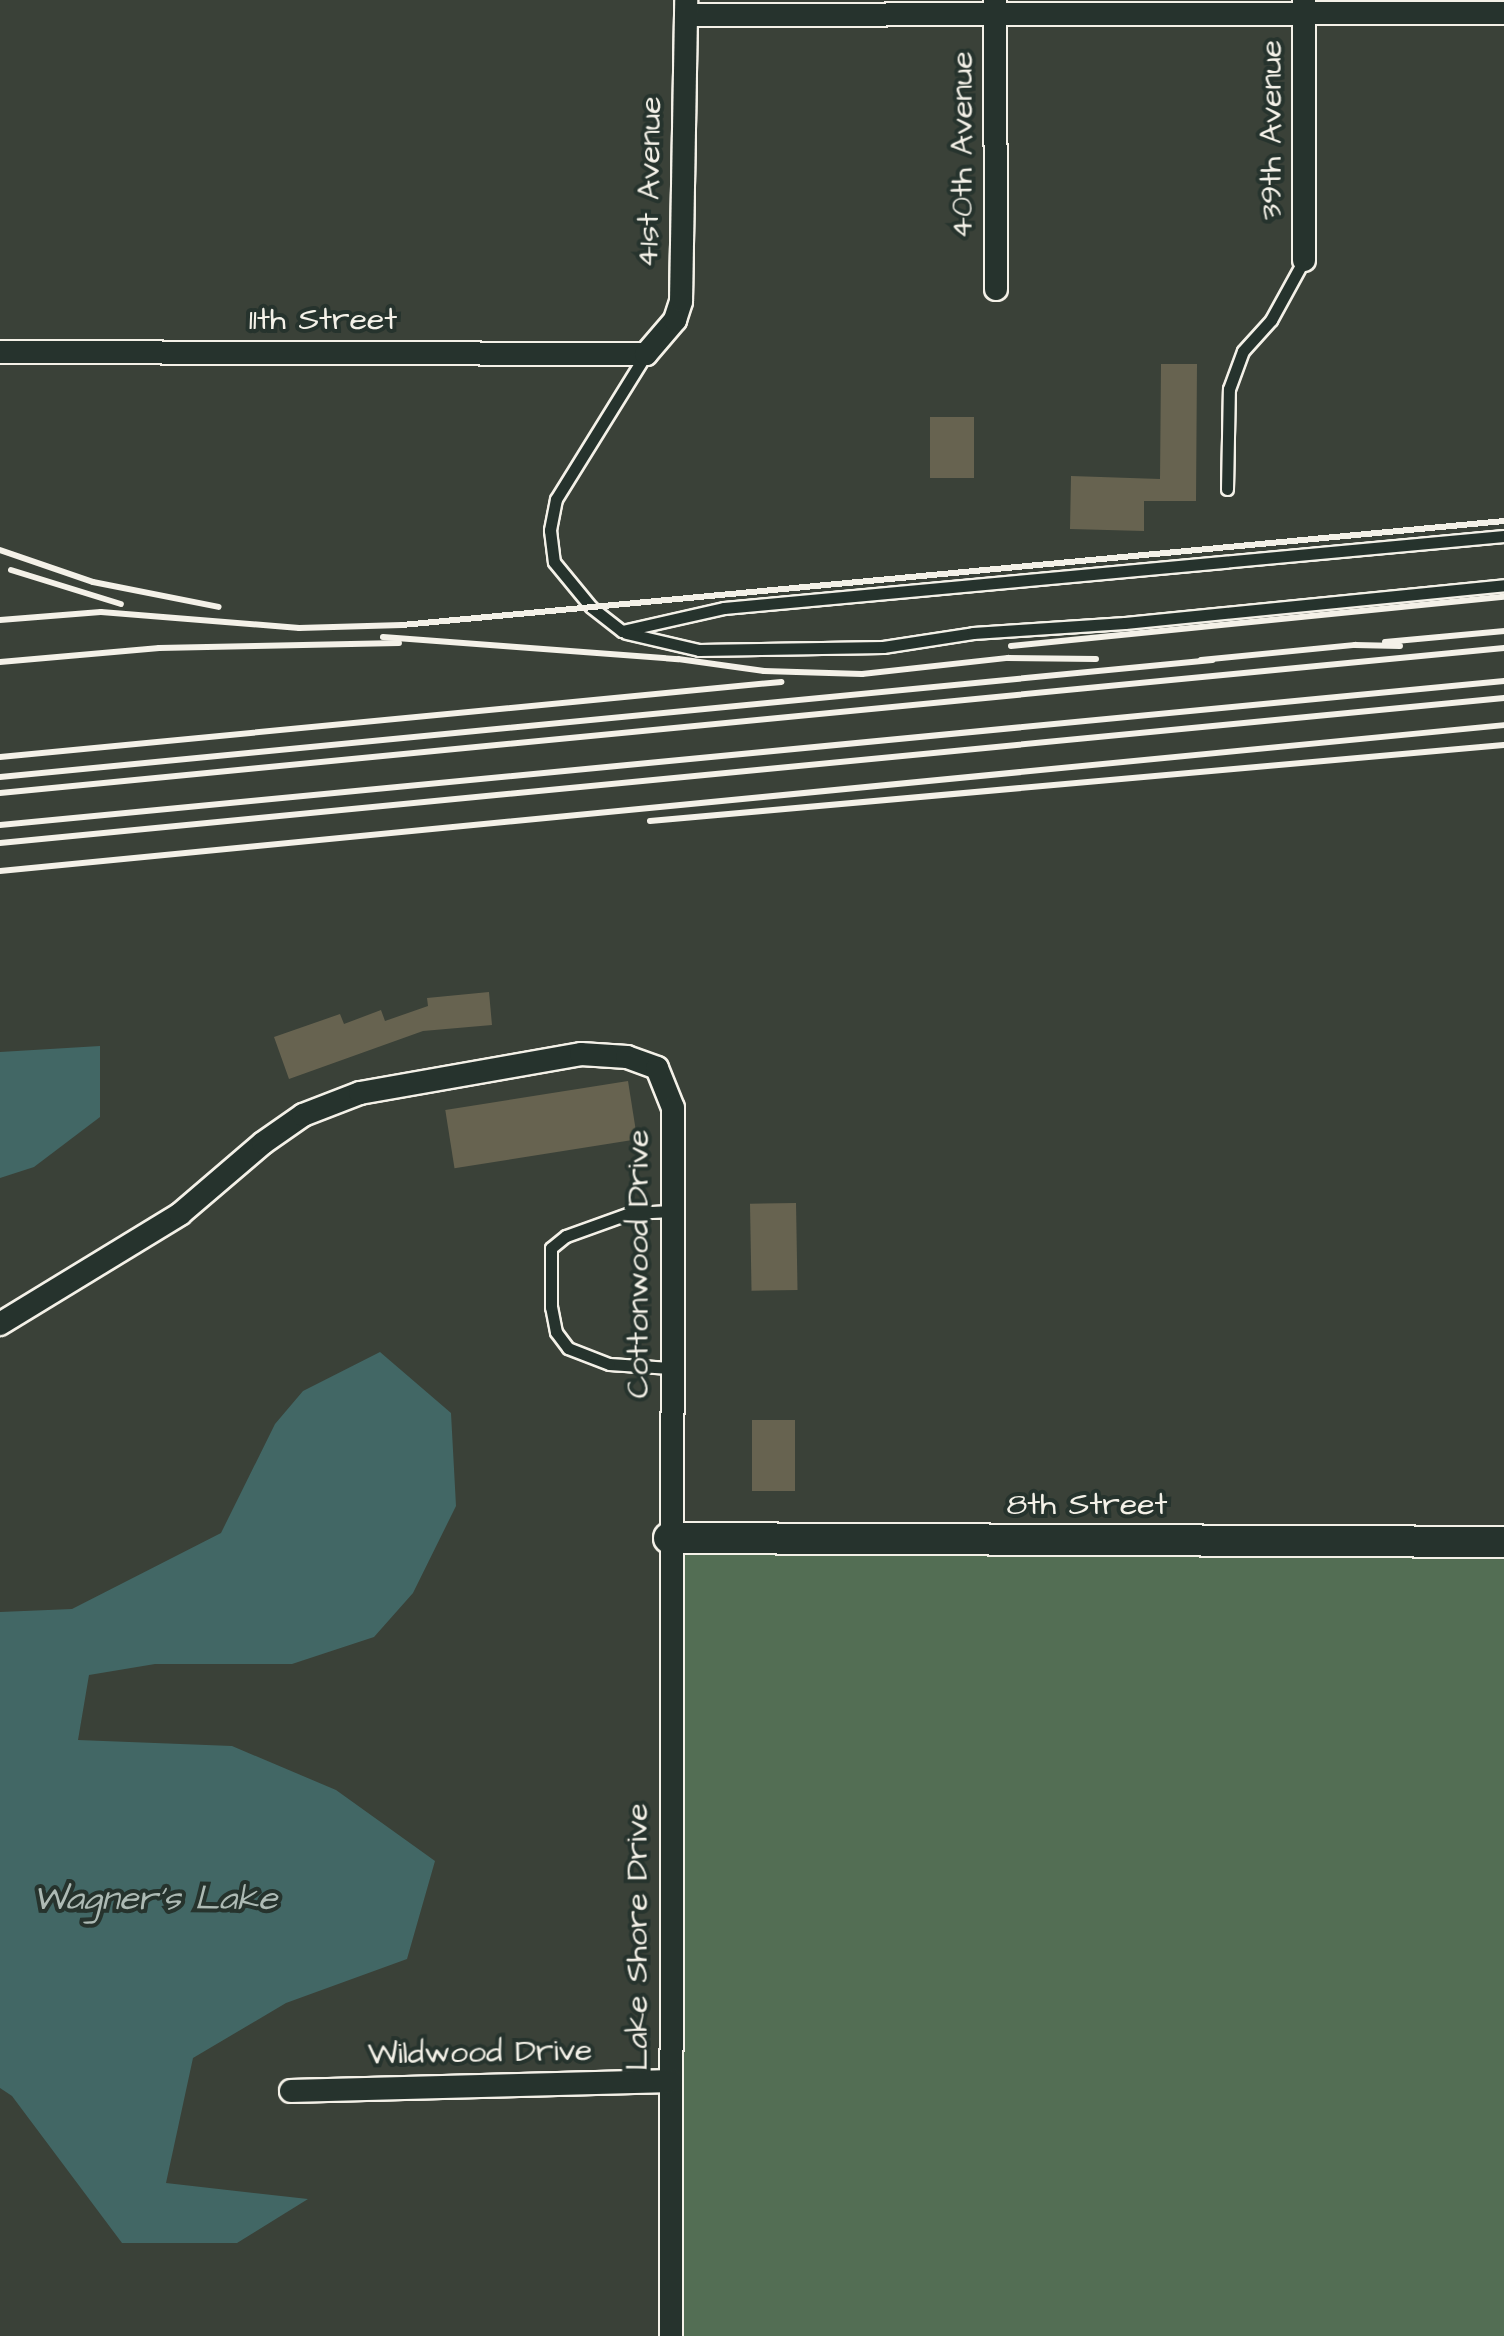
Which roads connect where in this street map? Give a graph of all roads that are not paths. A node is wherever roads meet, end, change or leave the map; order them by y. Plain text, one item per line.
1 (994, 5) edge
2 (686, 7) edge
3 (1304, 7) edge
4 (1504, 13) edge
5 (1304, 260) joint
6 (996, 289) dead end
7 (0, 352) edge
8 (646, 354) junction
9 (1227, 488) dead end
10 (1504, 536) edge
11 (1504, 586) edge
12 (622, 632) junction
13 (672, 1211) junction
14 (0, 1324) edge
15 (670, 1368) junction
16 (669, 1538) junction
17 (1504, 1542) edge
18 (670, 2081) junction
19 (292, 2091) dead end
20 (671, 2336) edge

1 - 2 street
1 - 3 street
1 - 6 street, 40th Avenue
2 - 8 street, 41st Avenue
3 - 4 street
3 - 5 street, 39th Avenue
5 - 9 lane
7 - 8 street, 11th Street
8 - 12 lane
10 - 12 lane
11 - 12 lane
13 - 14 street, Cottonwood Drive
13 - 15 street, Cottonwood Drive
13 - 15 lane
15 - 16 street, Cottonwood Drive
16 - 17 street, 8th Street
16 - 18 street, Lake Shore Drive
18 - 19 street, Wildwood Drive
18 - 20 street, Lake Shore Drive

